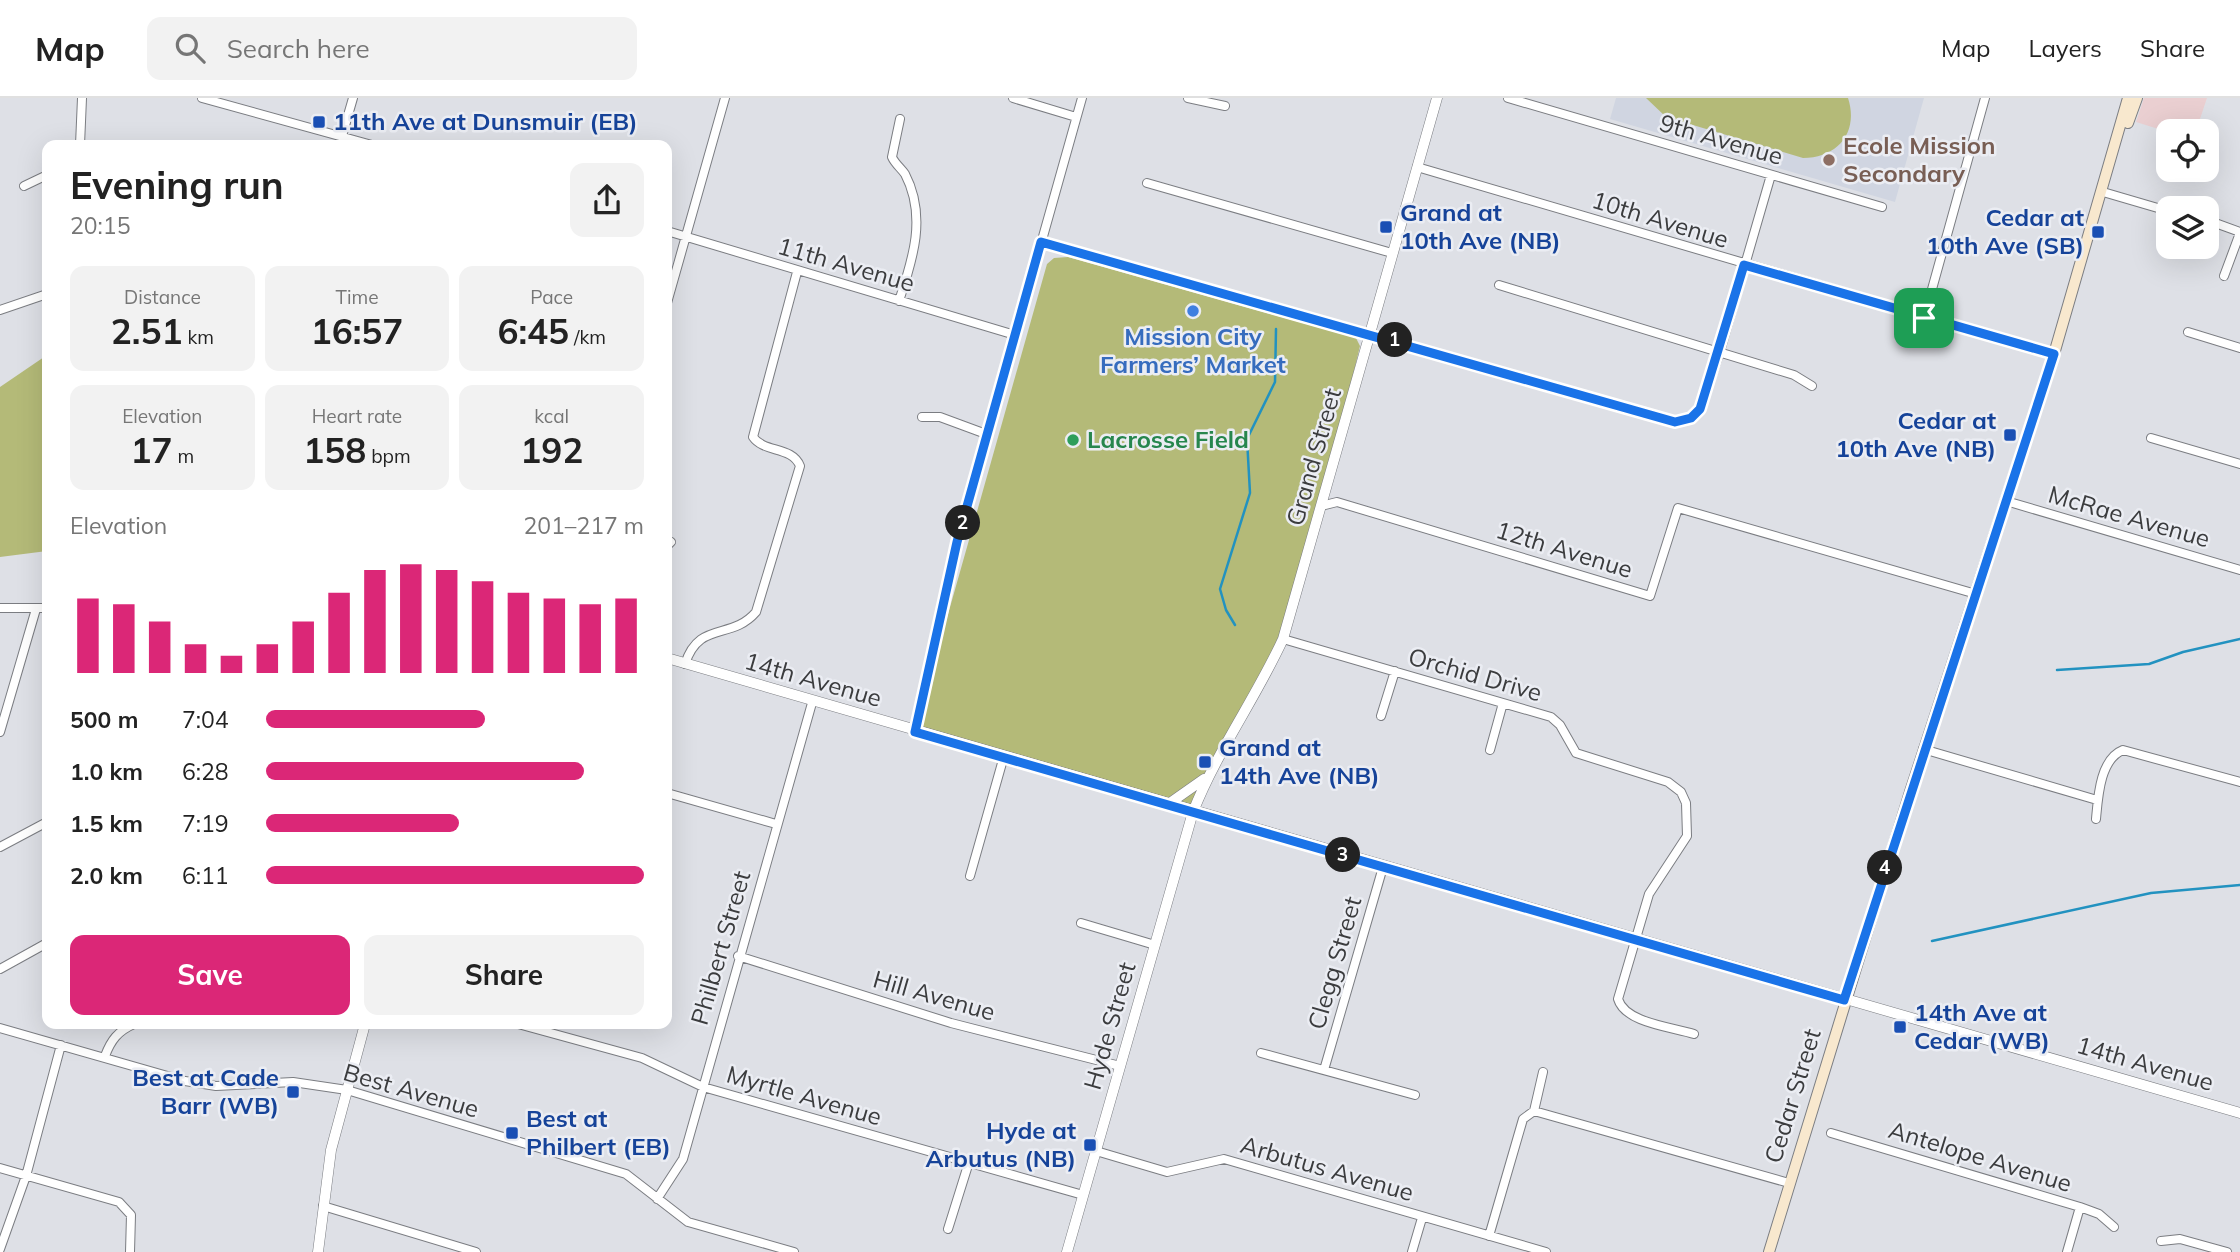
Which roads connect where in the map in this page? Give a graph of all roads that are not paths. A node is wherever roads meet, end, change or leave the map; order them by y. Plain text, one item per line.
1 (82, 98) edge
2 (202, 98) edge
3 (353, 98) edge
4 (725, 98) edge
5 (1013, 98) edge
6 (1082, 98) edge
7 (1188, 98) edge
8 (1437, 98) edge
9 (1508, 98) edge
10 (1985, 98) edge
11 (2127, 98) edge
12 (2137, 98) edge
13 (1225, 106) dead end
14 (1076, 117) junction
15 (900, 119) dead end
16 (342, 136) junction
17 (80, 140) edge
18 (355, 140) edge
19 (1417, 167) junction
20 (1771, 175) junction
21 (42, 177) edge
22 (1147, 183) dead end
23 (24, 186) dead end
24 (2103, 192) junction
25 (1882, 207) dead end
26 (2156, 207) edge
27 (2219, 224) edge
28 (672, 232) edge
29 (2240, 232) edge
30 (685, 236) junction
31 (1041, 242) junction
32 (1392, 253) junction
33 (1744, 265) junction
34 (797, 272) junction
35 (2224, 276) dead end
36 (672, 284) edge
37 (1499, 285) dead end
38 (42, 296) edge
39 (899, 301) junction
40 (0, 310) edge
41 (1924, 318) junction
42 (2188, 332) dead end
43 (1371, 333) junction
44 (1015, 335) junction
45 (2240, 348) edge
46 (1720, 351) junction
47 (2054, 354) junction
48 (1812, 386) dead end
49 (922, 417) dead end
50 (986, 434) junction
51 (2151, 438) dead end
52 (2240, 464) edge
53 (2006, 501) junction
54 (1321, 506) junction
55 (2240, 570) edge
56 (1976, 594) junction
57 (0, 608) edge
58 (42, 608) edge
59 (36, 609) junction
60 (1283, 639) junction
61 (672, 660) edge
62 (685, 664) junction
63 (1395, 671) junction
64 (812, 703) junction
65 (1503, 703) junction
66 (1381, 716) dead end
67 (0, 732) edge
68 (915, 732) junction
69 (1923, 749) junction
70 (1490, 750) dead end
71 (1004, 756) junction
72 (1207, 777) junction
73 (2240, 782) edge
74 (672, 794) edge
75 (2097, 800) junction
76 (1167, 805) junction
77 (1193, 812) junction
78 (2096, 819) dead end
79 (776, 824) junction
80 (42, 825) edge
81 (0, 846) edge
82 (1383, 867) junction
83 (970, 876) dead end
84 (1082, 923) dead end
85 (1635, 939) junction
86 (1155, 945) junction
87 (42, 946) edge
88 (738, 956) junction
89 (0, 969) edge
90 (1844, 1000) junction
91 (0, 1028) edge
92 (123, 1029) edge
93 (364, 1029) edge
94 (536, 1029) edge
95 (1694, 1034) dead end
96 (61, 1045) junction
97 (1261, 1053) dead end
98 (105, 1056) junction
99 (1120, 1066) junction
100 (1324, 1070) junction
101 (1543, 1072) dead end
102 (703, 1087) junction
103 (347, 1090) junction
104 (1415, 1095) dead end
105 (1534, 1111) junction
106 (2240, 1113) edge
107 (1830, 1133) dead end
108 (1096, 1151) junction
109 (969, 1162) junction
110 (0, 1168) edge
111 (26, 1176) junction
112 (1789, 1183) junction
113 (1083, 1195) junction
114 (657, 1199) junction
115 (323, 1206) junction
116 (2080, 1207) junction
117 (1422, 1218) junction
118 (2114, 1227) dead end
119 (948, 1229) dead end
120 (1489, 1236) junction
121 (2161, 1241) dead end
122 (0, 1250) edge
123 (1070, 1251) edge
124 (130, 1252) edge
125 (318, 1252) edge
126 (476, 1252) edge
127 (794, 1252) edge
128 (1412, 1252) edge
129 (1546, 1252) edge
130 (1769, 1252) edge
131 (2067, 1252) edge
132 (2227, 1252) edge

1 - 17 street
2 - 16 street
3 - 16 street
4 - 30 street
5 - 14 street
6 - 14 street
7 - 13 street
8 - 19 street, Grand Street
9 - 20 street, 9th Avenue
10 - 41 street
11 - 24 main road, Cedar Street
12 - 24 main road, Cedar Street
14 - 31 street
15 - 39 street
16 - 18 street
19 - 32 street, Grand Street
19 - 33 street, 10th Avenue
20 - 25 street, 9th Avenue
20 - 33 street
21 - 23 street
22 - 32 street
24 - 26 street
24 - 47 main road, Cedar Street
27 - 29 street
28 - 30 street, 11th Avenue
29 - 35 street
30 - 34 street, 11th Avenue
30 - 36 street
31 - 43 street
31 - 44 street
32 - 43 street, Grand Street
33 - 41 street, 10th Avenue
33 - 46 street
34 - 39 street, 11th Avenue
34 - 62 street
37 - 46 street
38 - 40 street
39 - 44 street, 11th Avenue
41 - 47 street, 10th Avenue
42 - 45 street
43 - 46 street
43 - 54 street, Grand Street
44 - 50 street
46 - 48 street
47 - 53 main road, Cedar Street
49 - 50 street
50 - 68 street
51 - 52 street
53 - 55 street, McRae Avenue
53 - 56 main road, Cedar Street
54 - 56 street, 12th Avenue
54 - 60 street, Grand Street
56 - 69 main road, Cedar Street
57 - 59 street
58 - 59 street
59 - 67 street
60 - 63 street, Orchid Drive
60 - 72 street, Grand Street
61 - 62 street, 14th Avenue
62 - 64 street, 14th Avenue
63 - 65 street, Orchid Drive
63 - 66 street
64 - 68 street, 14th Avenue
64 - 79 street, Philbert Street
65 - 70 street
65 - 85 street, Orchid Drive
68 - 71 street, 14th Avenue
69 - 75 street
69 - 90 main road, Cedar Street
71 - 76 street, 14th Avenue
71 - 83 street
72 - 76 street
72 - 77 street, Grand Street
73 - 75 street
74 - 79 street
75 - 78 street
76 - 77 street, 14th Avenue
77 - 82 street, 14th Avenue
77 - 86 street, Hyde Street
79 - 88 street, Philbert Street
80 - 81 street
82 - 85 street, 14th Avenue
82 - 100 street, Clegg Street
84 - 86 street
85 - 90 street, 14th Avenue
85 - 95 street, Orchid Drive
86 - 99 street, Hyde Street
87 - 89 street
88 - 99 street, Hill Avenue
88 - 102 street, Philbert Street
90 - 106 street, 14th Avenue
90 - 112 main road, Cedar Street
91 - 96 street, Best Avenue
92 - 98 street
93 - 103 street
94 - 102 street, Myrtle Avenue
96 - 98 street, Best Avenue
96 - 111 street
97 - 100 street
98 - 103 street, Best Avenue
99 - 108 street, Hyde Street
100 - 104 street
101 - 105 street
102 - 109 street, Myrtle Avenue
102 - 114 street, Philbert Street
103 - 114 street, Best Avenue
103 - 115 street
105 - 112 street
105 - 120 street
107 - 116 street, Antelope Avenue
108 - 113 street, Hyde Street
108 - 117 street, Arbutus Avenue
109 - 113 street, Myrtle Avenue
109 - 119 street
110 - 111 street
111 - 122 street
111 - 124 street
112 - 130 main road, Cedar Street
113 - 123 street, Hyde Street
114 - 127 street, Best Avenue
115 - 125 street
115 - 126 street
116 - 118 street, Antelope Avenue
116 - 131 street
117 - 120 street, Arbutus Avenue
117 - 128 street
120 - 129 street, Arbutus Avenue
121 - 132 street

